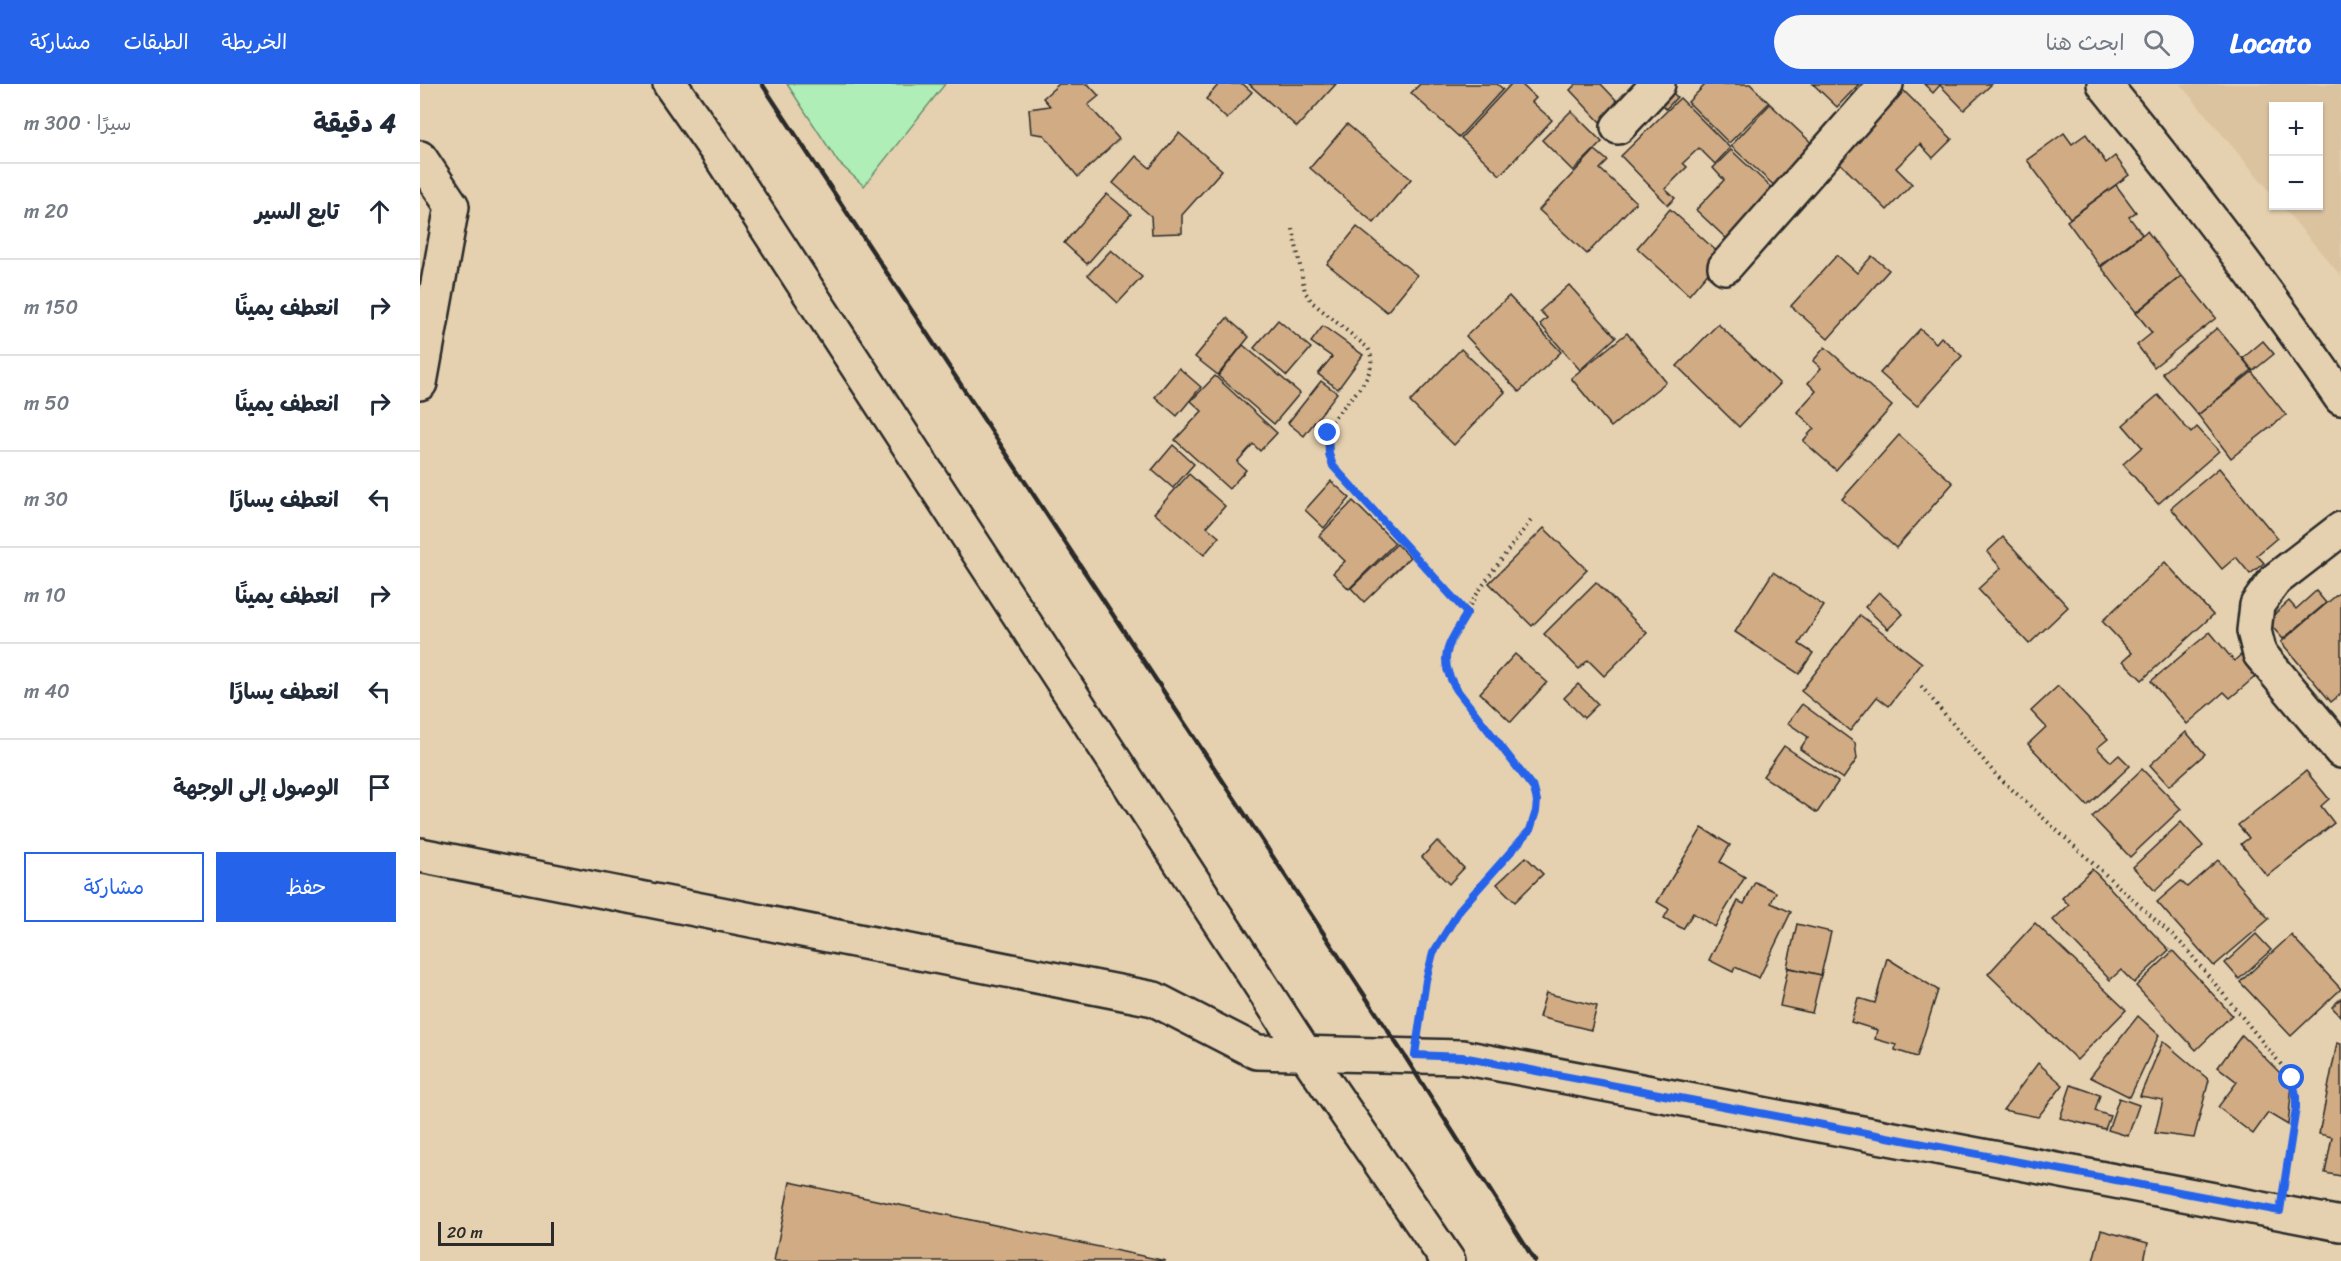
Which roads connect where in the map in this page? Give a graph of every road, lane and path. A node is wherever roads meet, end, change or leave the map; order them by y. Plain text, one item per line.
1 (670, 84) edge
2 (1658, 84) edge
3 (1886, 84) edge
4 (2104, 84) edge
5 (1618, 127) dead end
6 (420, 158) edge
7 (1293, 229) dead end
8 (431, 259) edge
9 (1725, 267) dead end
10 (420, 383) edge
11 (2341, 398) edge
12 (1533, 518) dead end
13 (2341, 529) edge
14 (1467, 613) junction
15 (1921, 686) dead end
16 (2341, 751) edge
17 (420, 855) edge
18 (1305, 1053) junction
19 (1415, 1055) junction
20 (2280, 1211) junction
21 (2341, 1224) edge
22 (1448, 1261) edge

1 - 18 street
2 - 5 street
3 - 9 street
4 - 11 street
6 - 8 street
7 - 14 path
8 - 10 street
12 - 14 path
13 - 16 street
14 - 19 path
15 - 20 path
17 - 18 street
18 - 19 street
18 - 22 street
19 - 20 street
20 - 21 street

